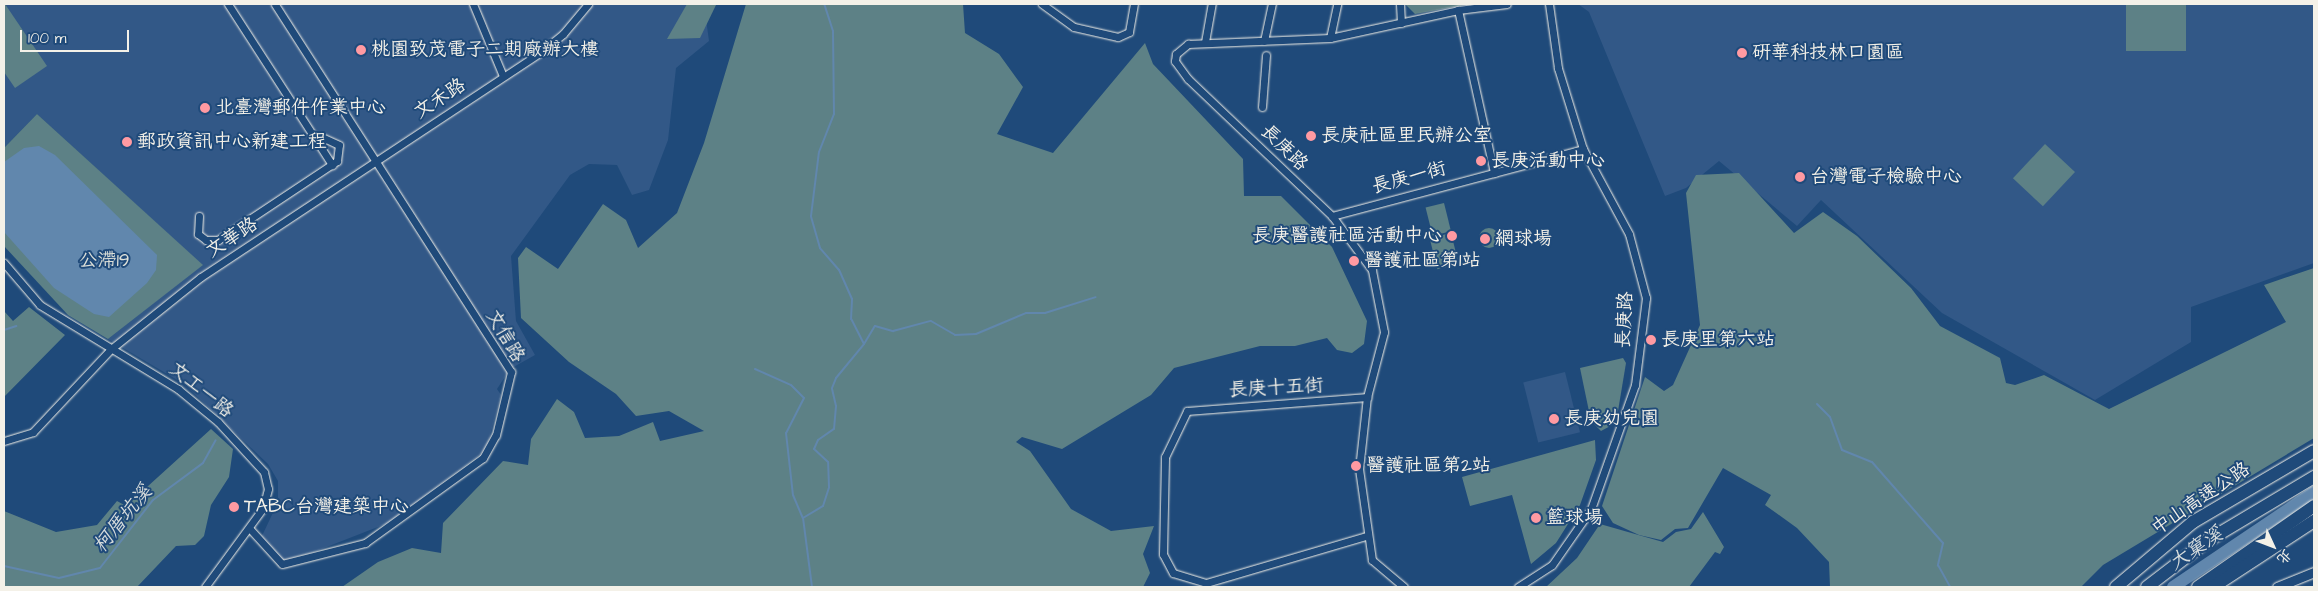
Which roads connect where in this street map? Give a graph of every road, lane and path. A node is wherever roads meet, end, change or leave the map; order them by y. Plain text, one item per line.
1 (228, 4) edge
2 (275, 4) edge
3 (473, 4) edge
4 (588, 4) edge
5 (1042, 4) edge
6 (1134, 4) edge
7 (1212, 4) edge
8 (1272, 4) edge
9 (1337, 4) edge
10 (1400, 4) edge
11 (1507, 4) edge
12 (1549, 4) edge
13 (1458, 10) junction
14 (1401, 23) junction
15 (1330, 38) junction
16 (1264, 41) junction
17 (1205, 42) junction
18 (1266, 55) dead end
19 (503, 76) junction
20 (1262, 107) dead end
21 (324, 138) dead end
22 (1583, 149) junction
23 (376, 161) junction
24 (332, 164) junction
25 (1494, 173) junction
26 (199, 216) dead end
27 (1332, 216) junction
28 (4, 263) edge
29 (112, 349) junction
30 (1367, 397) junction
31 (4, 441) edge
32 (2314, 452) edge
33 (2314, 477) edge
34 (2314, 506) edge
35 (2314, 522) edge
36 (250, 529) junction
37 (1366, 536) junction
38 (2314, 572) edge
39 (205, 587) edge
40 (1404, 587) edge
41 (1518, 587) edge
42 (2116, 587) edge
43 (2147, 587) edge
44 (2198, 587) edge
45 (2213, 587) edge
46 (2277, 587) edge

1 - 24 street
2 - 23 street, 文信路
3 - 19 street
4 - 19 street, 文禾路
5 - 6 street
7 - 17 street
8 - 16 street
9 - 15 street
10 - 14 street
11 - 13 street, 長庚路
12 - 22 street, 長庚路
13 - 14 street, 長庚路
13 - 25 street
14 - 15 street, 長庚路
15 - 16 street, 長庚路
16 - 17 street, 長庚路
17 - 27 street, 長庚路
18 - 20 street
19 - 23 street, 文禾路
21 - 24 street
22 - 25 street, 長庚一街
22 - 41 street, 長庚路
23 - 29 street, 文華路
23 - 36 street, 文信路
24 - 26 street
25 - 27 street, 長庚一街
27 - 30 street, 長庚路
28 - 29 street, 文工一路
29 - 31 street, 文華路
29 - 36 street, 文工一路
30 - 37 street, 長庚路
30 - 37 street, 長庚十五街
32 - 42 highway, 中山高速公路
33 - 43 highway, 中山高速公路
34 - 44 highway
35 - 45 highway
36 - 39 street, 文工一路
37 - 40 street, 長庚路
38 - 46 street

